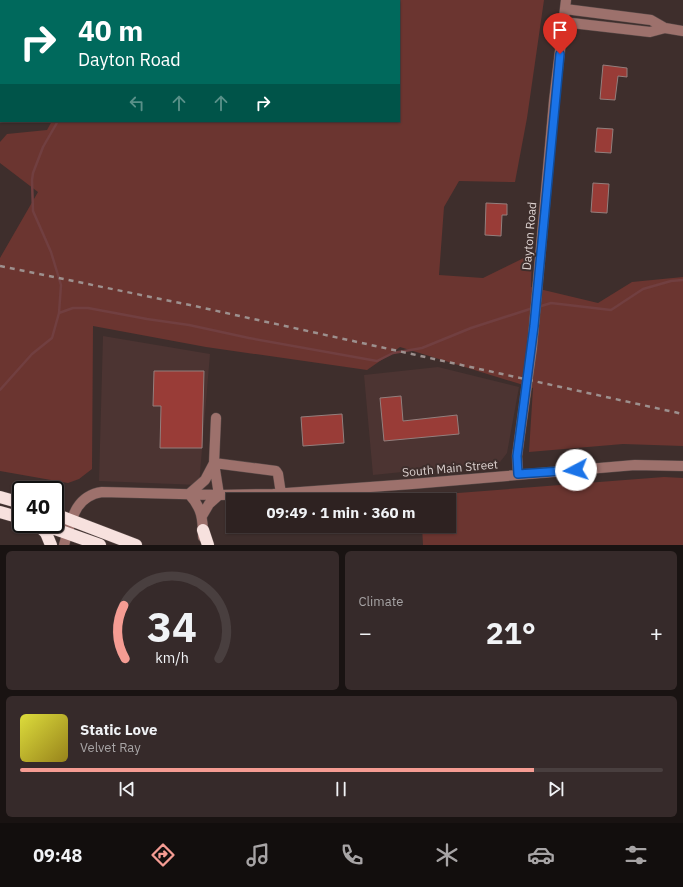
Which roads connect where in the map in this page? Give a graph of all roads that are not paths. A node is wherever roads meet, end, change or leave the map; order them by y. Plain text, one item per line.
1 (566, 5) edge
2 (564, 22) junction
3 (665, 28) junction
4 (683, 30) edge
5 (216, 418) dead end
6 (214, 463) junction
7 (683, 466) edge
8 (518, 474) junction
9 (281, 493) edge
10 (293, 493) edge
11 (189, 494) junction
12 (219, 495) junction
13 (226, 495) edge
14 (0, 497) edge
15 (12, 500) edge
16 (0, 512) edge
17 (12, 515) edge
18 (202, 516) junction
19 (64, 517) edge
20 (72, 519) junction
21 (203, 530) junction
22 (64, 532) edge
23 (46, 533) edge
24 (68, 533) junction
25 (52, 545) edge
26 (64, 545) edge
27 (100, 545) edge
28 (136, 545) edge
29 (203, 545) edge
30 (208, 545) edge

1 - 2 street, Dayton Road
1 - 3 street
2 - 3 street
2 - 8 street, Dayton Road
3 - 4 street
5 - 6 street
6 - 9 street
6 - 11 street
6 - 12 street
7 - 8 street, South Main Street
8 - 10 street, South Main Street
11 - 12 street, South Main Street
11 - 18 street
11 - 20 street, South Main Street
12 - 13 street, South Main Street
12 - 18 street
14 - 15 highway
16 - 17 highway
18 - 21 street
19 - 20 highway
20 - 24 street, South Main Street
20 - 28 highway
21 - 29 street
21 - 30 highway
22 - 24 highway
23 - 25 highway
24 - 26 street, South Main Street
24 - 27 highway

